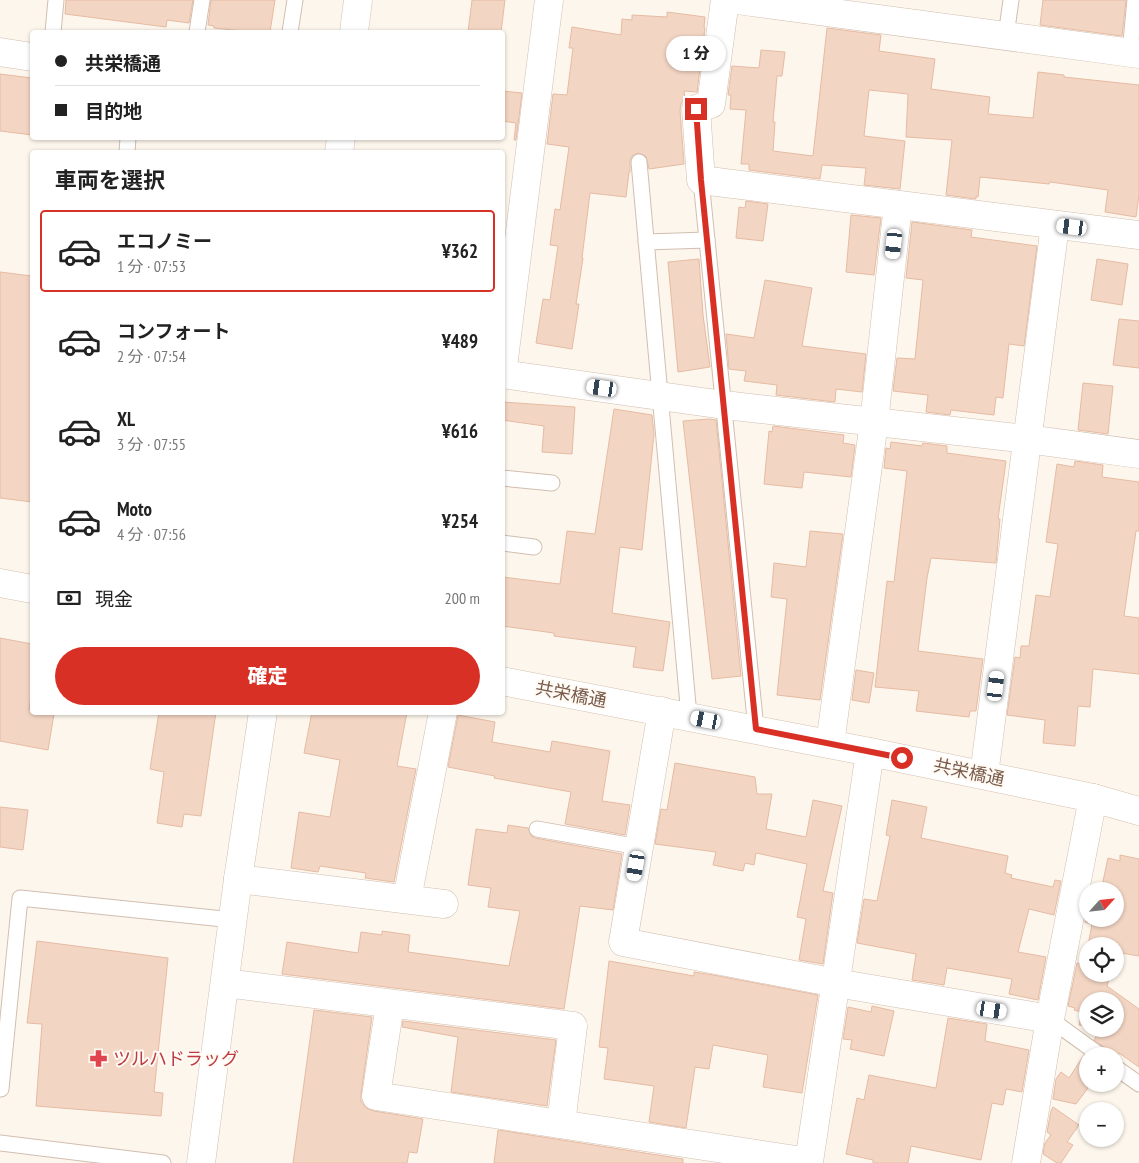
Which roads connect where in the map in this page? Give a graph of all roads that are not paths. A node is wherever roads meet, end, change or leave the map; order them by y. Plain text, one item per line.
1 (56, 0) edge
2 (202, 0) edge
3 (295, 0) edge
4 (358, 0) edge
5 (549, 0) edge
6 (725, 0) edge
7 (737, 0) edge
8 (1011, 0) edge
9 (1135, 0) edge
10 (53, 30) edge
11 (197, 30) edge
12 (290, 30) edge
13 (354, 30) edge
14 (1006, 36) junction
15 (0, 52) edge
16 (1134, 53) edge
17 (30, 57) edge
18 (639, 162) dead end
19 (701, 180) junction
20 (898, 205) junction
21 (1055, 224) junction
22 (1139, 235) edge
23 (707, 240) junction
24 (646, 242) junction
25 (505, 350) edge
26 (505, 374) edge
27 (661, 397) junction
28 (724, 405) junction
29 (874, 422) junction
30 (1028, 439) junction
31 (1139, 454) edge
32 (505, 478) edge
33 (552, 484) dead end
34 (505, 543) edge
35 (534, 547) dead end
36 (0, 583) edge
37 (30, 589) edge
38 (505, 682) edge
39 (662, 711) junction
40 (263, 715) edge
41 (443, 715) edge
42 (689, 716) junction
43 (756, 729) junction
44 (830, 744) junction
45 (870, 752) junction
46 (984, 775) junction
47 (1093, 798) junction
48 (1139, 811) edge
49 (537, 829) dead end
50 (639, 846) junction
51 (238, 879) junction
52 (407, 899) junction
53 (444, 904) dead end
54 (233, 920) junction
55 (225, 983) junction
56 (836, 983) junction
57 (5, 988) edge
58 (390, 1004) junction
59 (1050, 1020) junction
60 (1088, 1047) edge
61 (2, 1062) edge
62 (1124, 1073) edge
63 (1139, 1084) edge
64 (0, 1089) edge
65 (561, 1124) junction
66 (0, 1143) edge
67 (123, 1161) edge
68 (163, 1163) edge
69 (201, 1163) edge
70 (1026, 1163) edge

1 - 10 lane
2 - 11 lane
3 - 12 lane
4 - 13 street
5 - 25 street
6 - 19 street
7 - 14 street
8 - 14 lane
9 - 16 lane
14 - 16 street
15 - 17 street
18 - 24 lane
19 - 20 street
19 - 23 lane
20 - 21 street
20 - 29 street
21 - 22 street
21 - 30 street
23 - 24 lane
23 - 28 lane
24 - 27 lane
26 - 27 street
27 - 28 street
27 - 42 lane
28 - 29 street
28 - 43 lane
29 - 30 street
29 - 44 street
30 - 31 street
30 - 46 street
32 - 33 lane
34 - 35 lane
36 - 37 street
38 - 39 street, 共栄橋通
39 - 42 street, 共栄橋通
39 - 50 street
40 - 51 street
41 - 52 street
42 - 43 street, 共栄橋通
43 - 44 street, 共栄橋通
44 - 45 street, 共栄橋通
45 - 46 street, 共栄橋通
45 - 56 street
46 - 47 street, 共栄橋通
47 - 48 street, 共栄橋通
47 - 59 street
49 - 50 lane
50 - 56 street
51 - 52 street
51 - 54 street
52 - 53 street
54 - 55 street
54 - 57 lane
55 - 58 street
55 - 69 street
56 - 59 street
56 - 65 street
57 - 61 lane
58 - 65 street
58 - 65 street
59 - 60 lane
59 - 70 street
61 - 64 lane
62 - 63 lane
66 - 67 lane
67 - 68 lane

